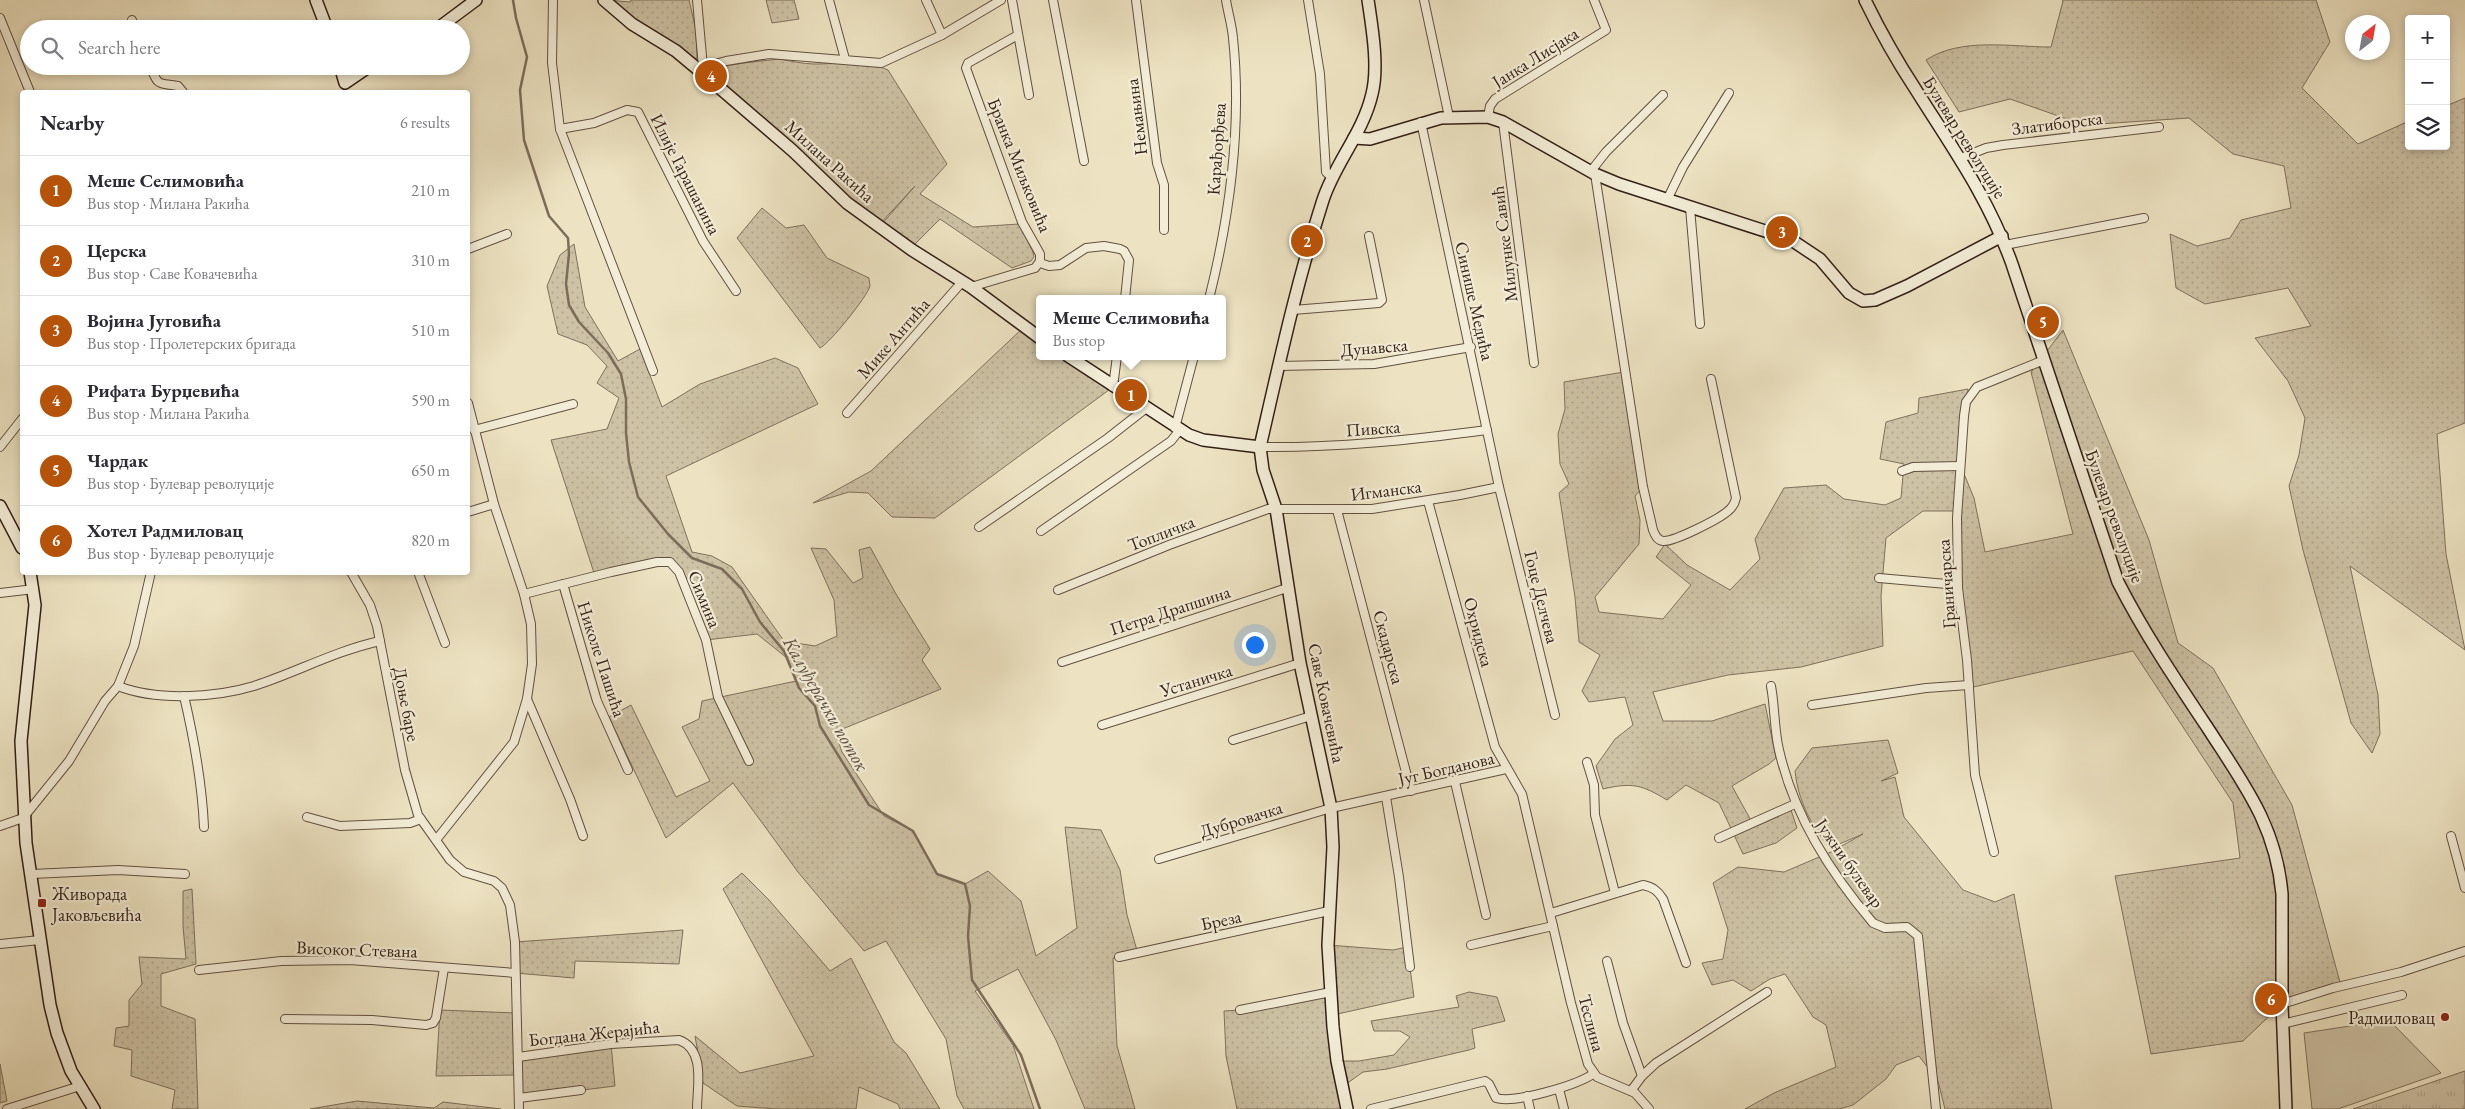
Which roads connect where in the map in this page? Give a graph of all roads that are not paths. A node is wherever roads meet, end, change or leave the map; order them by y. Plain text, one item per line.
1 (316, 0) edge
2 (476, 0) edge
3 (553, 0) edge
4 (604, 0) edge
5 (696, 0) edge
6 (829, 0) edge
7 (926, 0) edge
8 (1001, 0) edge
9 (1012, 0) edge
10 (1053, 0) edge
11 (1136, 0) edge
12 (1226, 0) edge
13 (1308, 0) edge
14 (1368, 0) edge
15 (1424, 0) edge
16 (1594, 0) edge
17 (1864, 0) edge
18 (0, 18) edge
19 (324, 20) edge
20 (449, 20) edge
21 (942, 35) junction
22 (1018, 35) junction
23 (845, 59) junction
24 (20, 67) edge
25 (702, 69) junction
26 (23, 75) edge
27 (154, 75) edge
28 (342, 75) edge
29 (360, 75) edge
30 (346, 88) edge
31 (29, 90) edge
32 (181, 90) edge
33 (1729, 93) dead end
34 (1030, 95) dead end
35 (1663, 95) dead end
36 (1449, 117) junction
37 (1488, 117) junction
38 (1421, 122) junction
39 (1503, 122) junction
40 (2159, 127) dead end
41 (560, 129) junction
42 (1354, 138) junction
43 (1961, 158) junction
44 (1084, 161) dead end
45 (1593, 173) junction
46 (1331, 177) junction
47 (1667, 200) junction
48 (1690, 208) junction
49 (2144, 218) dead end
50 (1164, 230) dead end
51 (507, 234) dead end
52 (1369, 236) dead end
53 (2003, 241) junction
54 (470, 248) edge
55 (1040, 263) junction
56 (966, 284) junction
57 (736, 291) dead end
58 (1125, 295) edge
59 (1209, 295) edge
60 (1292, 310) junction
61 (1700, 324) dead end
62 (1036, 335) edge
63 (1471, 347) junction
64 (1074, 360) edge
65 (1116, 360) edge
66 (1193, 360) edge
67 (2044, 360) junction
68 (1534, 363) dead end
69 (1279, 366) junction
70 (654, 371) dead end
71 (1711, 380) dead end
72 (1113, 387) junction
73 (573, 404) dead end
74 (1145, 409) junction
75 (470, 413) edge
76 (847, 413) dead end
77 (20, 422) edge
78 (1177, 429) junction
79 (474, 430) junction
80 (1488, 430) junction
81 (1260, 447) junction
82 (0, 448) edge
83 (1960, 466) junction
84 (1902, 471) dead end
85 (1499, 487) junction
86 (1428, 500) junction
87 (494, 504) junction
88 (0, 506) edge
89 (1276, 509) junction
90 (1338, 510) junction
91 (470, 511) edge
92 (979, 527) dead end
93 (1040, 532) dead end
94 (20, 544) edge
95 (31, 575) edge
96 (150, 575) edge
97 (354, 575) edge
98 (419, 575) edge
99 (1879, 578) dead end
100 (563, 584) junction
101 (1958, 586) junction
102 (1287, 588) junction
103 (34, 589) junction
104 (1058, 590) dead end
105 (0, 594) edge
106 (524, 594) junction
107 (380, 642) junction
108 (445, 643) dead end
109 (1062, 662) dead end
110 (1300, 663) junction
111 (1969, 685) junction
112 (118, 686) junction
113 (1771, 686) dead end
114 (184, 696) junction
115 (527, 699) junction
116 (1812, 705) dead end
117 (1555, 715) dead end
118 (1311, 716) junction
119 (1102, 725) dead end
120 (1232, 740) dead end
121 (749, 761) dead end
122 (1587, 762) dead end
123 (1506, 769) junction
124 (628, 770) dead end
125 (1454, 782) junction
126 (1411, 791) junction
127 (1386, 797) junction
128 (1795, 804) junction
129 (1331, 808) junction
130 (306, 817) dead end
131 (23, 818) junction
132 (420, 820) junction
133 (0, 826) edge
134 (204, 827) dead end
135 (582, 836) dead end
136 (2450, 836) dead end
137 (1719, 838) dead end
138 (436, 840) junction
139 (1994, 852) dead end
140 (1159, 859) dead end
141 (32, 874) junction
142 (185, 874) dead end
143 (2465, 888) edge
144 (1615, 893) junction
145 (1329, 911) junction
146 (1551, 913) junction
147 (1486, 915) dead end
148 (1553, 926) junction
149 (40, 940) junction
150 (0, 944) edge
151 (1471, 945) dead end
152 (2465, 951) edge
153 (1119, 957) dead end
154 (1608, 961) dead end
155 (1686, 962) dead end
156 (1410, 966) dead end
157 (444, 968) junction
158 (198, 970) dead end
159 (515, 973) junction
160 (1331, 992) junction
161 (1767, 992) dead end
162 (2402, 995) dead end
163 (2282, 1004) junction
164 (1240, 1010) dead end
165 (285, 1019) dead end
166 (2282, 1024) junction
167 (518, 1057) junction
168 (1593, 1074) junction
169 (1642, 1076) junction
170 (80, 1086) junction
171 (1559, 1089) junction
172 (581, 1090) dead end
173 (1631, 1091) junction
174 (1527, 1096) junction
175 (519, 1098) junction
176 (6, 1109) edge
177 (94, 1109) edge
178 (519, 1109) edge
179 (697, 1109) edge
180 (1347, 1109) edge
181 (1371, 1109) edge
182 (1530, 1109) edge
183 (1564, 1109) edge
184 (1648, 1109) edge
185 (1936, 1109) edge
186 (2286, 1109) edge

1 - 19 street
2 - 20 street
3 - 41 street
4 - 25 street, Милана Ракића
5 - 25 street
6 - 23 street
7 - 21 street
8 - 21 street
9 - 22 street
10 - 44 street
11 - 50 street, Немањина
12 - 59 street, Карађорђева
13 - 46 street
14 - 42 street, Саве Ковачевића
15 - 36 street
16 - 37 street, Јанка Лисјака
17 - 43 street, Булевар револуције
18 - 24 street
21 - 23 street
22 - 34 street
22 - 55 street, Бранка Миљковића
23 - 25 street
25 - 56 street, Милана Ракића
26 - 31 street
27 - 32 street
28 - 30 street
29 - 30 street
33 - 47 street
35 - 45 street
36 - 37 street
36 - 38 street
37 - 39 street
38 - 42 street
38 - 63 street, Синише Медића
39 - 45 street
39 - 68 street, Милунке Савић
40 - 43 street, Златиборска
41 - 57 street, Илије Гарашанина
41 - 70 street
42 - 46 street, Саве Ковачевића
43 - 53 street, Булевар револуције
45 - 47 street
45 - 71 street
46 - 60 street, Саве Ковачевића
47 - 48 street
48 - 53 street
48 - 61 street
49 - 53 street
51 - 54 street
52 - 60 street
53 - 67 street, Булевар револуције
55 - 56 street
55 - 58 street
56 - 62 street, Милана Ракића
56 - 76 street, Мике Антића
60 - 69 street, Саве Ковачевића
63 - 69 street, Дунавска
63 - 80 street, Синише Медића
64 - 72 street
65 - 72 street
66 - 78 street
67 - 83 street, Граничарска
67 - 163 street, Булевар револуције
69 - 81 street, Саве Ковачевића
72 - 74 street
73 - 79 street
74 - 78 street
74 - 92 street
75 - 79 street
77 - 82 street
78 - 81 street
78 - 93 street
79 - 87 street
80 - 81 street, Пивска
80 - 85 street, Синише Медића
81 - 89 street, Саве Ковачевића
83 - 84 street
83 - 101 street, Граничарска
85 - 86 street, Игманска
85 - 117 street, Гоце Делчева
86 - 90 street, Игманска
86 - 123 street, Охридска
87 - 91 street
87 - 106 street
88 - 94 street
89 - 90 street, Игманска
89 - 102 street, Саве Ковачевића
89 - 104 street, Топличка
90 - 126 street, Скадарска
95 - 103 street
96 - 112 street
97 - 107 street, Доње баре
98 - 108 street
99 - 101 street
100 - 106 street, Симина
100 - 121 street, Симина
100 - 124 street, Николе Пашића
101 - 111 street, Граничарска
102 - 109 street, Петра Драпшина
102 - 110 street, Саве Ковачевића
103 - 105 street
103 - 131 street
106 - 115 street
107 - 114 street
107 - 132 street, Доње баре
110 - 118 street, Саве Ковачевића
110 - 119 street, Устаничка
111 - 116 street
111 - 139 street, Граничарска
112 - 114 street
112 - 131 street
113 - 128 street, Јужни булевар
114 - 134 street
115 - 135 street
115 - 138 street
118 - 120 street
118 - 129 street, Саве Ковачевића
122 - 144 street
123 - 125 street, Југ Богданова
123 - 146 street, Југ Богданова
125 - 126 street, Југ Богданова
125 - 147 street
126 - 127 street, Југ Богданова
127 - 129 street, Југ Богданова
127 - 156 street
128 - 137 street
128 - 185 street, Јужни булевар
129 - 140 street, Дубровачка
129 - 145 street, Саве Ковачевића
130 - 132 street
131 - 133 street
131 - 141 street
132 - 138 street, Доње баре
136 - 143 street
138 - 159 street, Доње баре
141 - 142 street
141 - 149 street
144 - 146 street
144 - 155 street
145 - 153 street, Бреза
145 - 160 street, Саве Ковачевића
146 - 148 street, Теслина
148 - 151 street
148 - 168 street, Теслина
149 - 150 street
149 - 170 street
152 - 163 street
154 - 169 street
157 - 158 street, Високог Стевана
157 - 159 street, Високог Стевана
157 - 165 street
159 - 167 street, Доње баре
160 - 164 street
160 - 180 street, Саве Ковачевића
161 - 169 street
162 - 166 street
163 - 166 street, Булевар револуције
166 - 186 street, Булевар револуције
167 - 175 street, Доње баре
167 - 179 street, Богдана Жерајића
168 - 171 street
168 - 173 street, Теслина
169 - 173 street
170 - 176 street
170 - 177 street
171 - 174 street
171 - 183 street
172 - 175 street
173 - 184 street, Теслина
174 - 181 street
174 - 182 street
175 - 178 street, Доње баре

